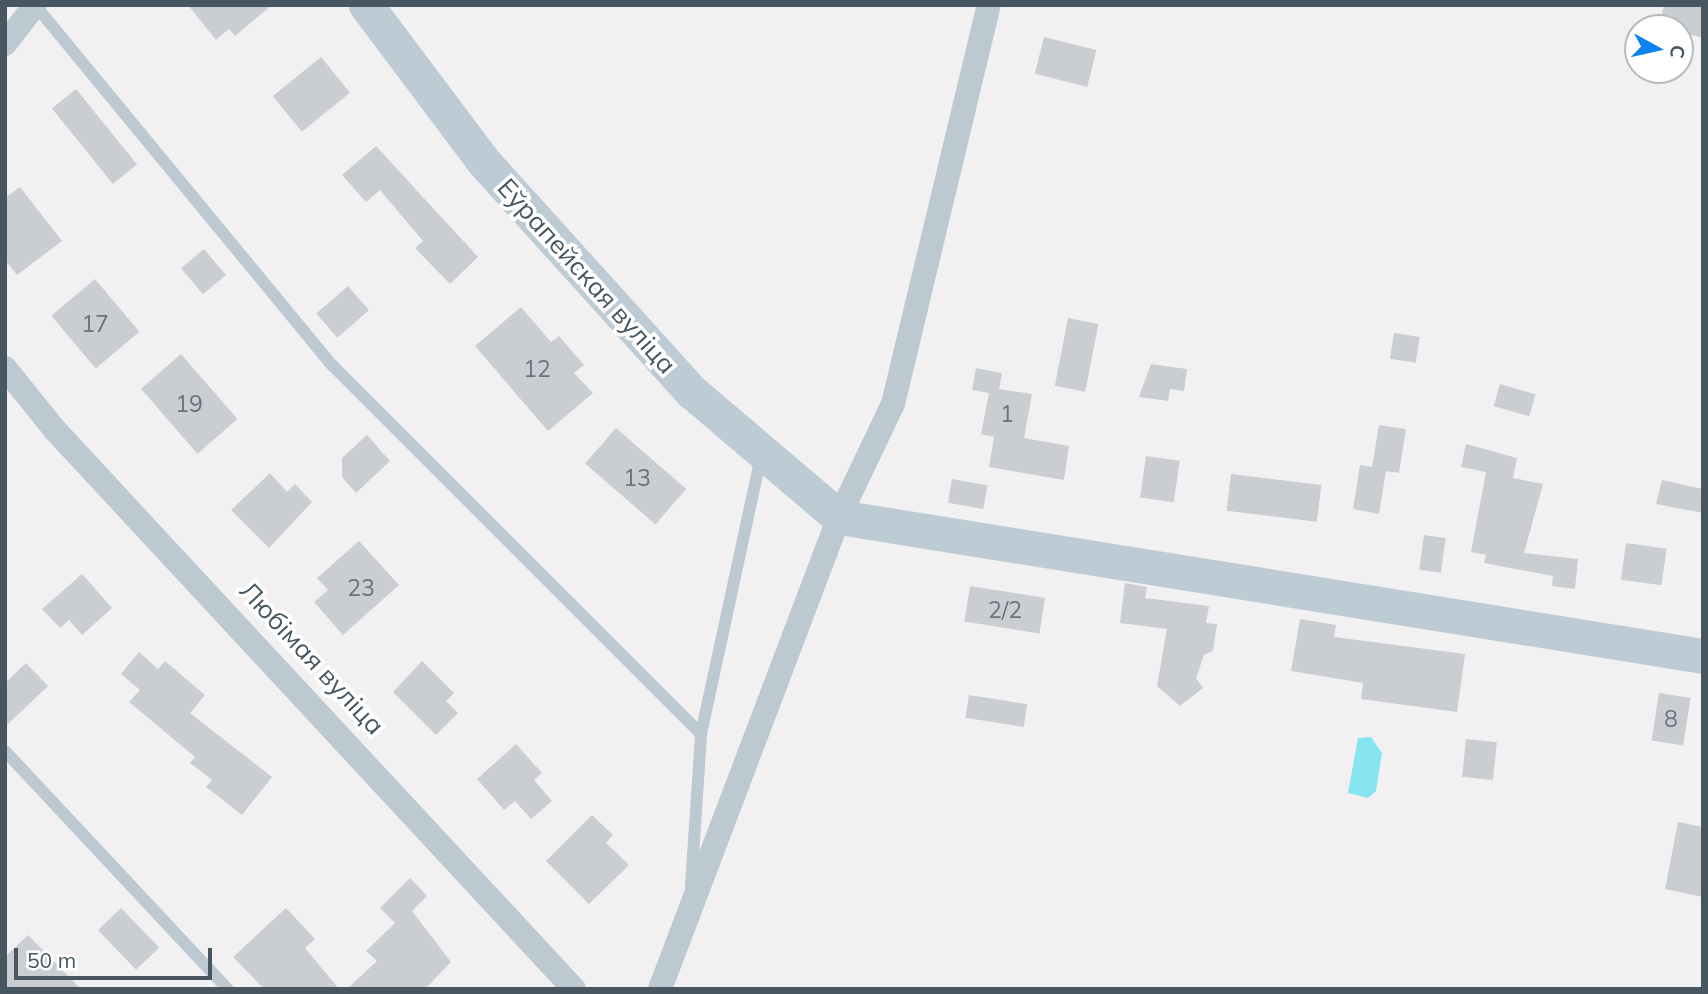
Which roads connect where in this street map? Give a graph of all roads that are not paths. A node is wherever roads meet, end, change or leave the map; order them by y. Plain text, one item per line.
1 (35, 5) edge
2 (366, 5) edge
3 (989, 5) edge
4 (5, 44) edge
5 (5, 368) edge
6 (762, 453) junction
7 (839, 517) junction
8 (1703, 656) edge
9 (701, 734) junction
10 (5, 751) edge
11 (690, 909) junction
12 (228, 989) edge
13 (574, 989) edge
14 (660, 989) edge

1 - 4 street
1 - 9 lane
2 - 6 street, Еўрапейская вуліца
3 - 7 street
5 - 13 street, Любімая вуліца
6 - 7 street, Еўрапейская вуліца
6 - 9 lane
7 - 8 street
7 - 11 street
9 - 11 lane
10 - 12 lane
11 - 14 street

